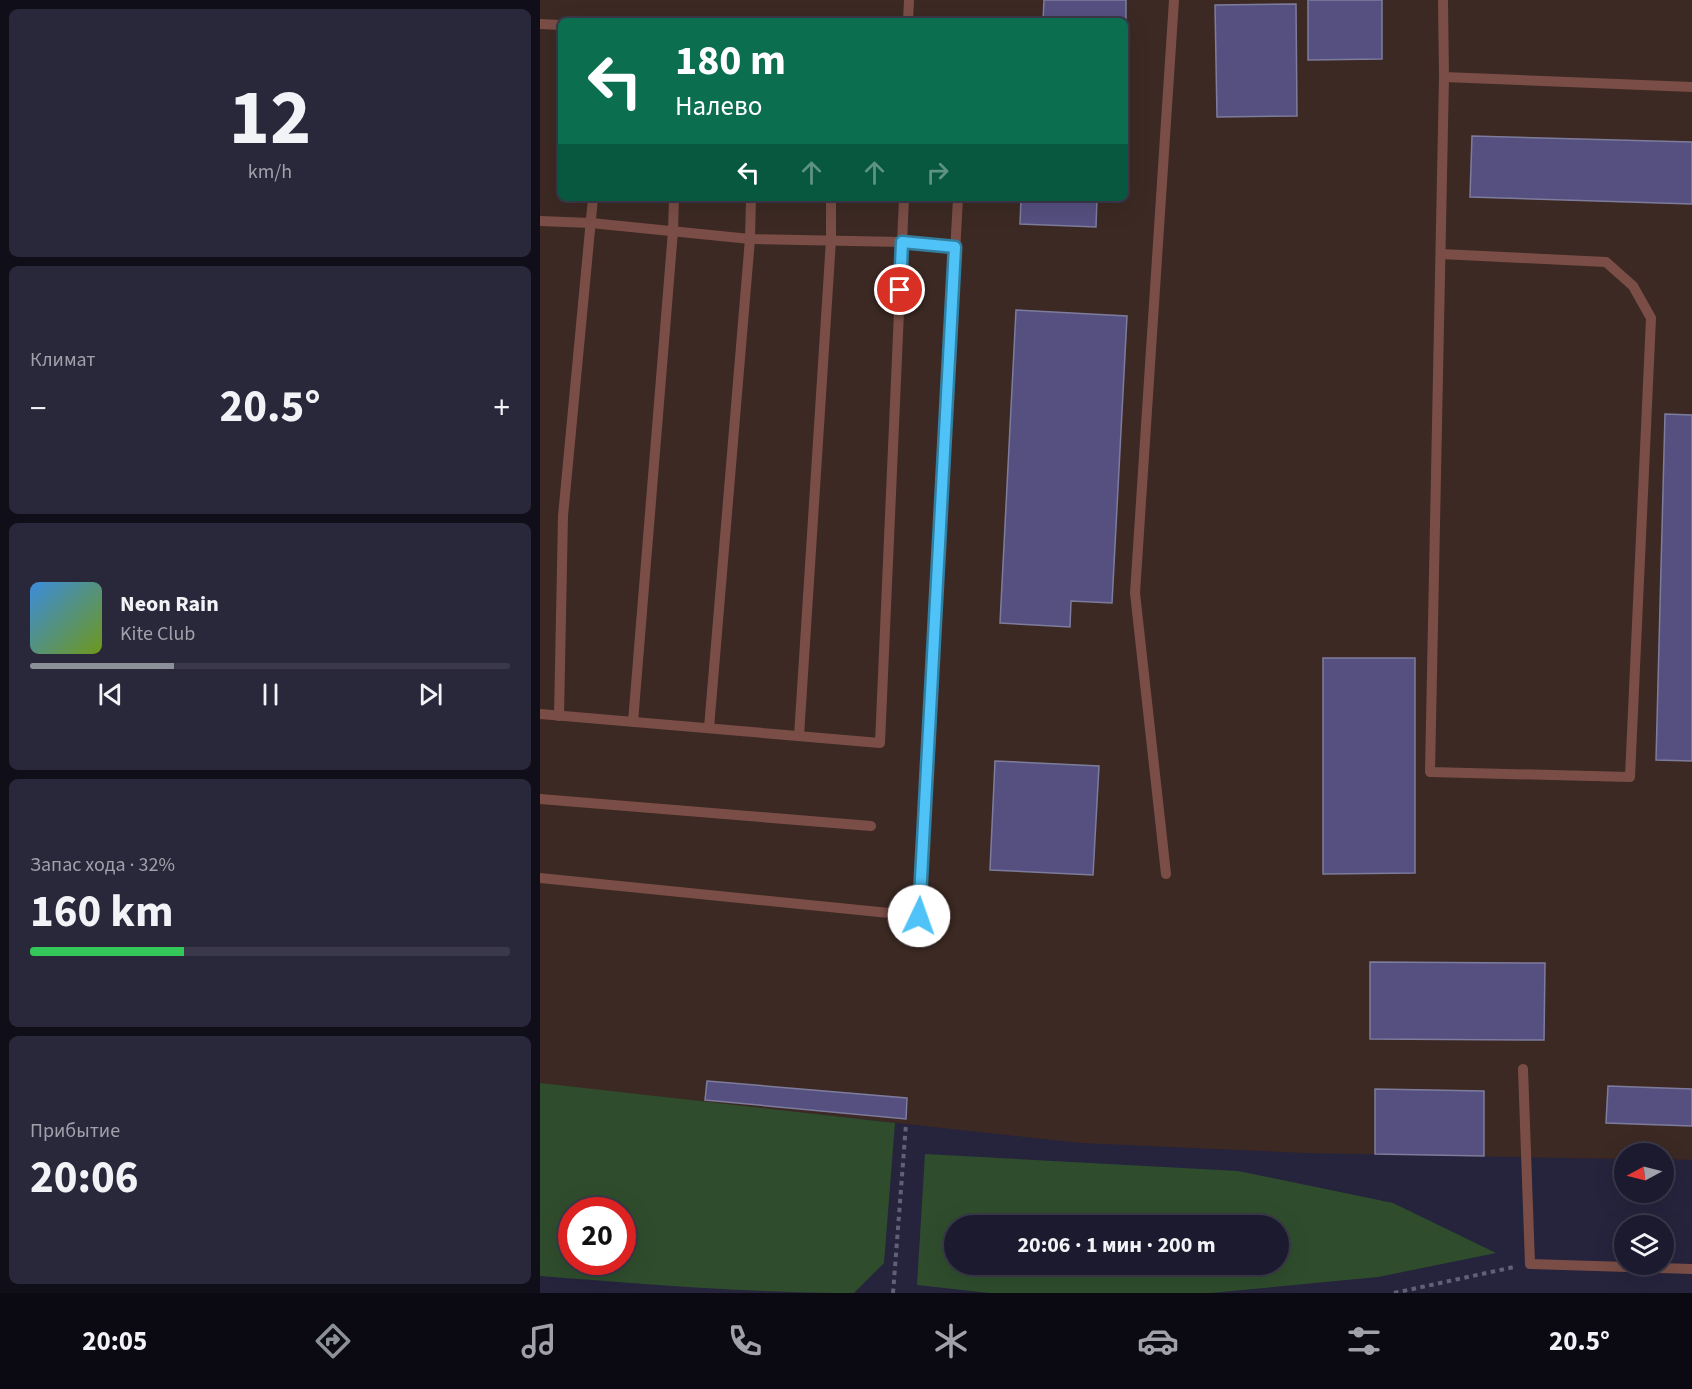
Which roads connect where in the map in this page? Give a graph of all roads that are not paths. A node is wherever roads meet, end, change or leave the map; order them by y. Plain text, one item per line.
1 (909, 0) edge
2 (1174, 0) edge
3 (1443, 0) edge
4 (908, 18) edge
5 (540, 24) edge
6 (558, 25) edge
7 (1444, 77) junction
8 (1692, 87) edge
9 (593, 201) edge
10 (674, 201) edge
11 (751, 201) edge
12 (831, 201) edge
13 (904, 201) edge
14 (958, 201) edge
15 (540, 221) edge
16 (591, 223) junction
17 (673, 231) junction
18 (750, 239) junction
19 (831, 240) junction
20 (902, 242) junction
21 (955, 247) junction
22 (1441, 254) junction
23 (540, 714) edge
24 (559, 716) junction
25 (633, 722) junction
26 (710, 728) junction
27 (799, 736) junction
28 (540, 799) edge
29 (871, 826) dead end
30 (1166, 874) dead end
31 (540, 878) edge
32 (1523, 1069) dead end
33 (1692, 1269) edge

1 - 4 lane
2 - 30 lane
3 - 7 lane
5 - 6 lane
7 - 8 lane
7 - 22 lane
9 - 16 lane
10 - 17 lane
11 - 18 lane
12 - 19 lane
13 - 20 lane
14 - 21 lane
15 - 16 lane
16 - 17 lane
16 - 24 lane
17 - 18 lane
17 - 25 lane
18 - 19 lane
18 - 26 lane
19 - 20 lane
19 - 27 lane
20 - 21 lane
20 - 27 lane
21 - 31 lane
22 - 22 lane
23 - 24 lane
24 - 25 lane
25 - 26 lane
26 - 27 lane
28 - 29 lane
32 - 33 lane

